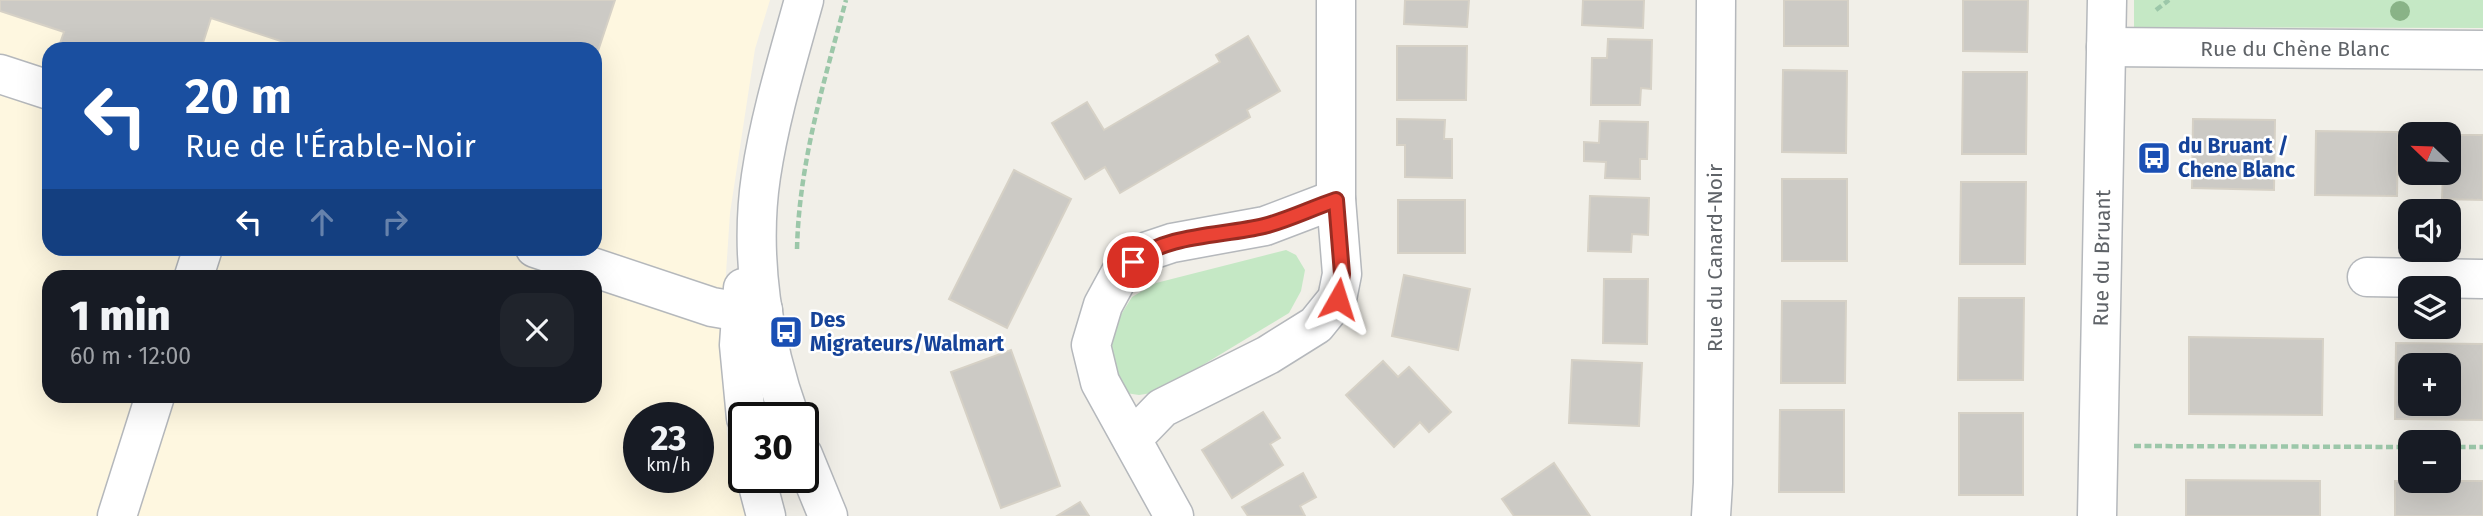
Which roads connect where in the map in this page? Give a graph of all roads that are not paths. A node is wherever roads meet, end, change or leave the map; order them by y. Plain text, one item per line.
1 (804, 0) edge
2 (1336, 0) edge
3 (1716, 0) edge
4 (2107, 0) edge
5 (2106, 47) junction
6 (2483, 50) edge
7 (0, 74) edge
8 (42, 88) edge
9 (1336, 200) junction
10 (559, 256) edge
11 (601, 270) edge
12 (602, 270) edge
13 (2367, 277) dead end
14 (2483, 279) edge
15 (752, 311) junction
16 (745, 402) edge
17 (785, 402) edge
18 (154, 403) edge
19 (1132, 439) junction
20 (760, 493) edge
21 (819, 493) edge
22 (117, 516) edge
23 (766, 516) edge
24 (828, 516) edge
25 (1174, 516) edge
26 (1711, 516) edge
27 (2097, 516) edge

1 - 15 street
2 - 9 street
3 - 26 street, Rue du Canard-Noir
4 - 5 street, Rue du Bruant
5 - 6 street, Rue du Chène Blanc
5 - 27 street, Rue du Bruant
7 - 8 street
9 - 19 street
9 - 19 street
10 - 11 street
12 - 15 street
13 - 14 street
15 - 16 street
15 - 17 street
18 - 22 street
19 - 25 street
20 - 23 street
21 - 24 street

